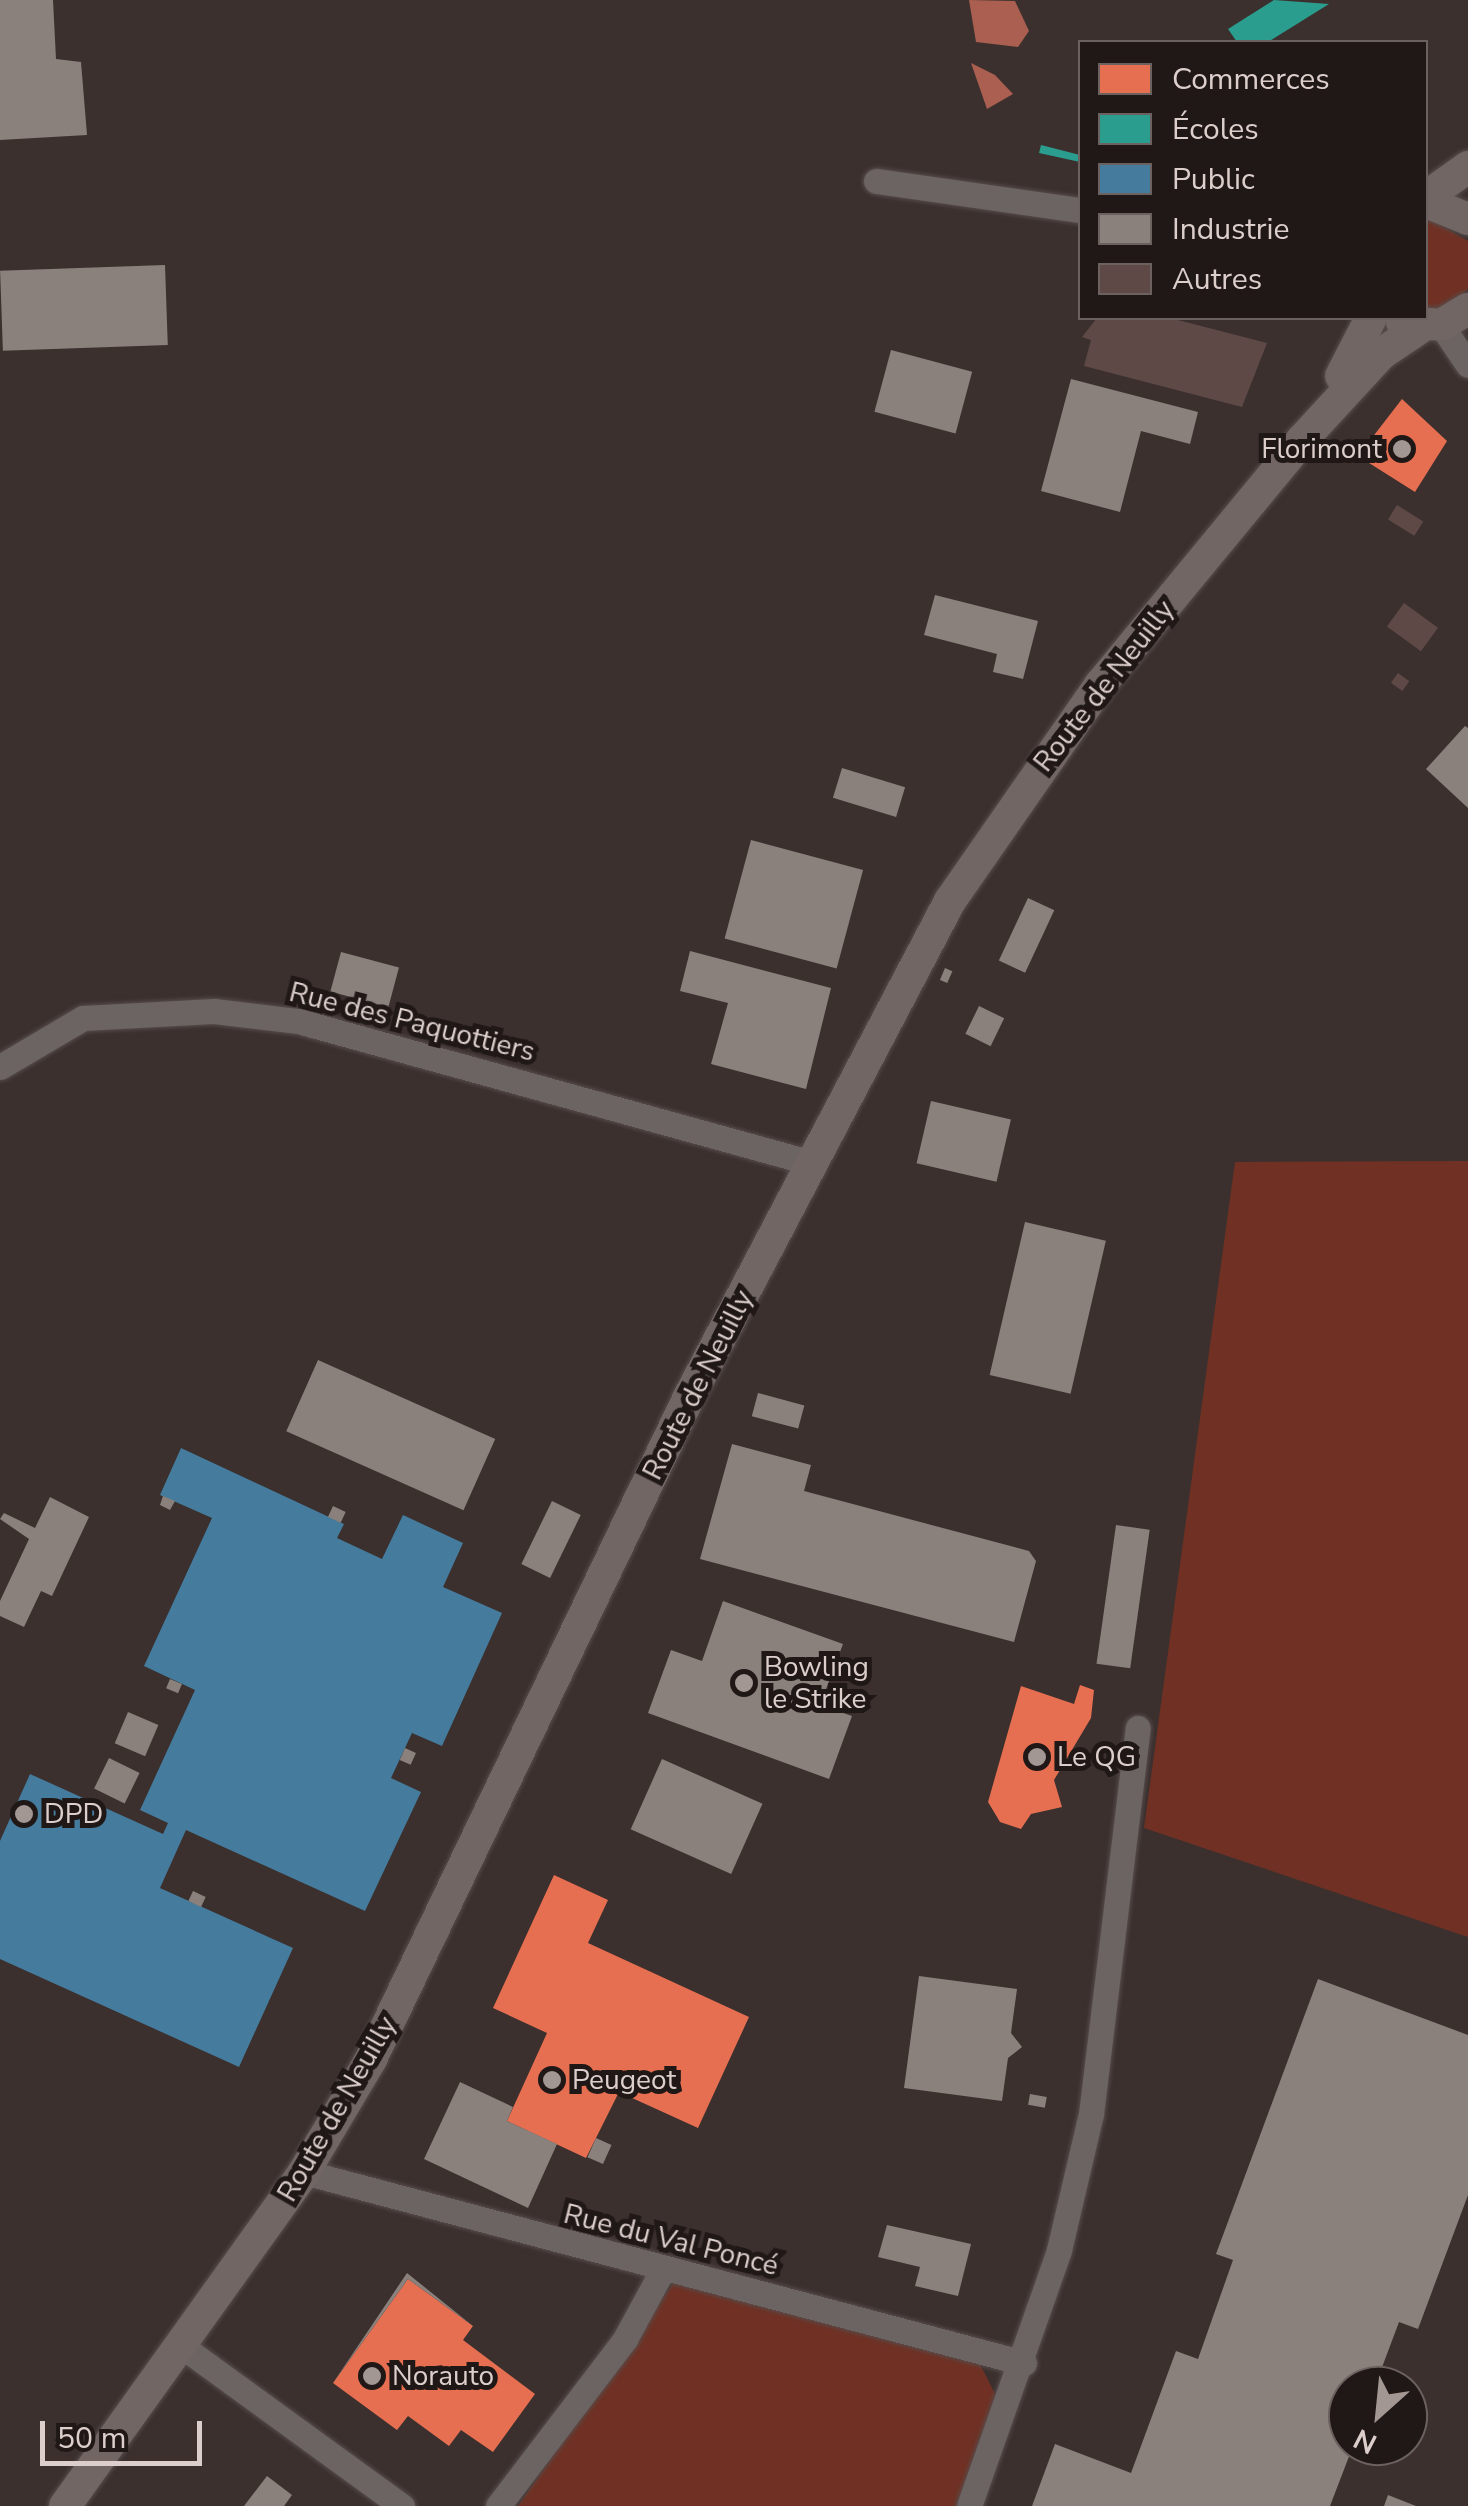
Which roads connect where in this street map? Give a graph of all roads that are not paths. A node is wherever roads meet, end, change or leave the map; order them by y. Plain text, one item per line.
1 (1468, 167) edge
2 (876, 182) dead end
3 (1428, 197) edge
4 (1428, 200) edge
5 (1078, 210) edge
6 (1468, 219) edge
7 (1370, 320) edge
8 (1431, 320) edge
9 (1468, 365) edge
10 (1302, 440) junction
11 (0, 1068) edge
12 (812, 1163) junction
13 (1138, 1728) dead end
14 (304, 2172) junction
15 (664, 2269) junction
16 (183, 2348) junction
17 (1024, 2363) junction
18 (65, 2506) edge
19 (402, 2506) edge
20 (498, 2506) edge
21 (969, 2506) edge

1 - 3 main road
2 - 5 street
4 - 6 main road
7 - 10 main road
8 - 9 street
8 - 10 main road, Route de Neuilly
10 - 12 main road, Route de Neuilly
11 - 12 street, Rue des Paquottiers
12 - 14 main road, Route de Neuilly
13 - 17 street
14 - 15 street, Rue du Val Poncé
14 - 16 main road, Route de Neuilly
15 - 17 street, Rue du Val Poncé
15 - 20 street
16 - 18 main road, Route de Neuilly
16 - 19 street
17 - 21 street

